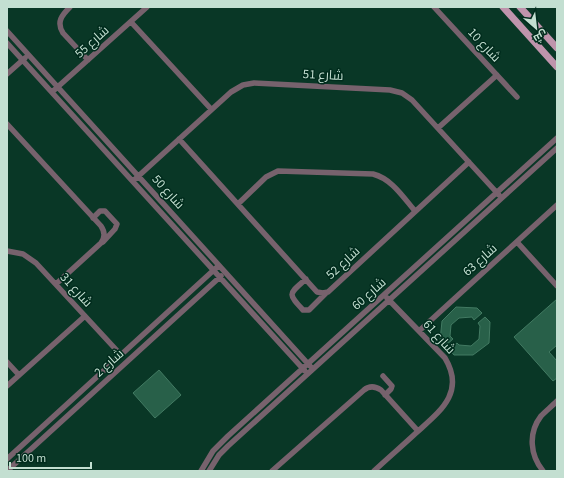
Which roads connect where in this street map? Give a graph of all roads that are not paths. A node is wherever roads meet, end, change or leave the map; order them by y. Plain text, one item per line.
1 (70, 7) edge
2 (148, 7) edge
3 (434, 7) edge
4 (503, 7) edge
5 (520, 7) edge
6 (527, 14) junction
7 (131, 22) junction
8 (517, 23) junction
9 (7, 31) edge
10 (7, 43) edge
11 (557, 48) edge
12 (28, 55) junction
13 (23, 60) junction
14 (88, 60) junction
15 (557, 67) edge
16 (7, 74) edge
17 (497, 75) junction
18 (58, 87) junction
19 (52, 92) junction
20 (517, 97) dead end
21 (211, 109) junction
22 (7, 124) edge
23 (438, 128) junction
24 (557, 138) edge
25 (179, 139) junction
26 (557, 148) edge
27 (469, 162) junction
28 (138, 176) junction
29 (133, 181) junction
30 (497, 192) junction
31 (502, 198) junction
32 (238, 204) junction
33 (557, 205) edge
34 (415, 211) junction
35 (93, 218) junction
36 (517, 242) junction
37 (101, 243) junction
38 (7, 251) edge
39 (220, 266) junction
40 (214, 271) junction
41 (226, 272) junction
42 (220, 277) junction
43 (306, 279) junction
44 (56, 284) junction
45 (557, 286) edge
46 (328, 292) junction
47 (384, 294) junction
48 (389, 300) junction
49 (85, 316) junction
50 (419, 331) junction
51 (121, 355) junction
52 (130, 360) junction
53 (7, 362) edge
54 (308, 364) junction
55 (123, 365) junction
56 (303, 369) junction
57 (313, 369) junction
58 (308, 374) junction
59 (19, 375) junction
60 (384, 376) dead end
61 (7, 386) edge
62 (385, 395) junction
63 (557, 401) edge
64 (418, 431) junction
65 (7, 459) edge
66 (7, 471) edge
67 (201, 471) edge
68 (209, 471) edge
69 (272, 471) edge
70 (374, 471) edge
71 (543, 471) edge

1 - 14 street
2 - 7 street, شارع 55
3 - 17 street, شارع 10
4 - 8 main road
5 - 6 main road
6 - 8 main road
6 - 11 main road
7 - 14 street, شارع 55
7 - 21 street
8 - 15 main road
9 - 12 street, شارع 50
10 - 13 street, شارع 50
12 - 13 street
12 - 18 street, شارع 50
13 - 16 street
13 - 19 street, شارع 50
14 - 18 street, شارع 55
17 - 20 street, شارع 10
17 - 23 street
18 - 19 street, شارع 55
18 - 28 street, شارع 50
19 - 29 street, شارع 50
21 - 23 street, شارع 51
21 - 25 street, شارع 51
22 - 35 street
23 - 27 street, شارع 51
24 - 30 street, شارع 60
25 - 28 street, شارع 51
25 - 32 street, شارع 52
26 - 31 street, شارع 60
27 - 30 street, شارع 51
27 - 34 street, شارع 52
28 - 29 street, شارع 51
28 - 39 street, شارع 50
29 - 40 street, شارع 50
30 - 31 street, شارع 51
30 - 47 street, شارع 60
31 - 48 street, شارع 60
32 - 34 street
32 - 43 street, شارع 52
33 - 36 street, شارع 63
34 - 46 street, شارع 52
35 - 37 street
35 - 37 street
36 - 45 street
36 - 50 street, شارع 63
37 - 44 street
38 - 44 street, شارع 31
39 - 40 street, شارع 2
39 - 41 street, شارع 50
40 - 42 street, شارع 50
40 - 51 street, شارع 2
41 - 42 street, شارع 2
41 - 54 street, شارع 50
42 - 52 street, شارع 2
42 - 56 street, شارع 50
43 - 46 street, شارع 52
43 - 46 street
44 - 49 street, شارع 31
47 - 48 street, شارع 61
47 - 54 street, شارع 60
48 - 50 street, شارع 61
48 - 57 street, شارع 60
49 - 51 street, شارع 31
49 - 59 street
50 - 64 street, شارع 61
51 - 52 street
51 - 55 street
51 - 65 street, شارع 2
52 - 55 street, شارع 2
53 - 59 street
54 - 56 street, شارع 60
54 - 57 street, شارع 50
55 - 66 street, شارع 2
56 - 58 street, شارع 50
56 - 67 street, شارع 60
57 - 58 street, شارع 60
58 - 68 street, شارع 60
59 - 61 street
60 - 62 street
62 - 64 street
62 - 69 street
63 - 71 street
64 - 70 street

